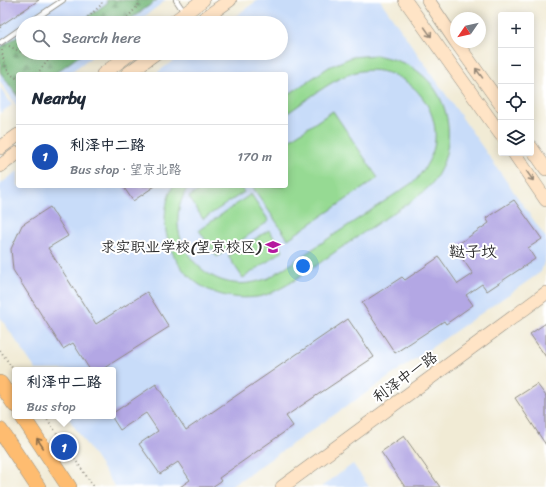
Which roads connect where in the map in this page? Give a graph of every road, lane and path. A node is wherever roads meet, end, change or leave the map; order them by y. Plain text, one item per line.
1 (63, 0) edge
2 (101, 0) edge
3 (139, 0) edge
4 (176, 0) edge
5 (203, 0) edge
6 (230, 0) edge
7 (405, 0) edge
8 (428, 0) edge
9 (185, 13) junction
10 (39, 16) edge
11 (89, 16) edge
12 (129, 16) edge
13 (181, 16) edge
14 (208, 16) edge
15 (0, 28) edge
16 (0, 32) edge
17 (16, 32) edge
18 (450, 33) edge
19 (0, 43) edge
20 (460, 48) edge
21 (16, 50) edge
22 (49, 60) edge
23 (122, 60) edge
24 (146, 60) edge
25 (40, 72) edge
26 (106, 72) edge
27 (130, 72) edge
28 (16, 77) edge
29 (498, 101) edge
30 (498, 131) edge
31 (16, 136) edge
32 (0, 148) edge
33 (534, 151) edge
34 (16, 154) edge
35 (516, 156) edge
36 (0, 166) edge
37 (546, 169) edge
38 (546, 200) edge
39 (546, 293) edge
40 (0, 350) edge
41 (12, 368) edge
42 (0, 383) edge
43 (12, 401) edge
44 (24, 419) edge
45 (47, 419) edge
46 (0, 430) edge
47 (38, 487) edge
48 (69, 487) edge
49 (94, 487) edge
50 (282, 487) edge

1 - 10 lane
2 - 11 path
3 - 12 path
4 - 9 lane
5 - 9 street
6 - 14 street
7 -> 30 street
8 - 18 street
9 - 13 street
15 - 16 path
17 - 19 lane
19 - 21 path
19 - 28 path
29 -> 20 street
22 - 25 path
23 - 26 street
24 - 27 street
31 - 32 street
33 - 37 street
34 - 36 street
35 -> 38 street
39 - 50 street, 利泽中一路
40 - 41 path
42 - 43 main road
48 -> 44 main road
45 - 49 path
46 - 47 main road

